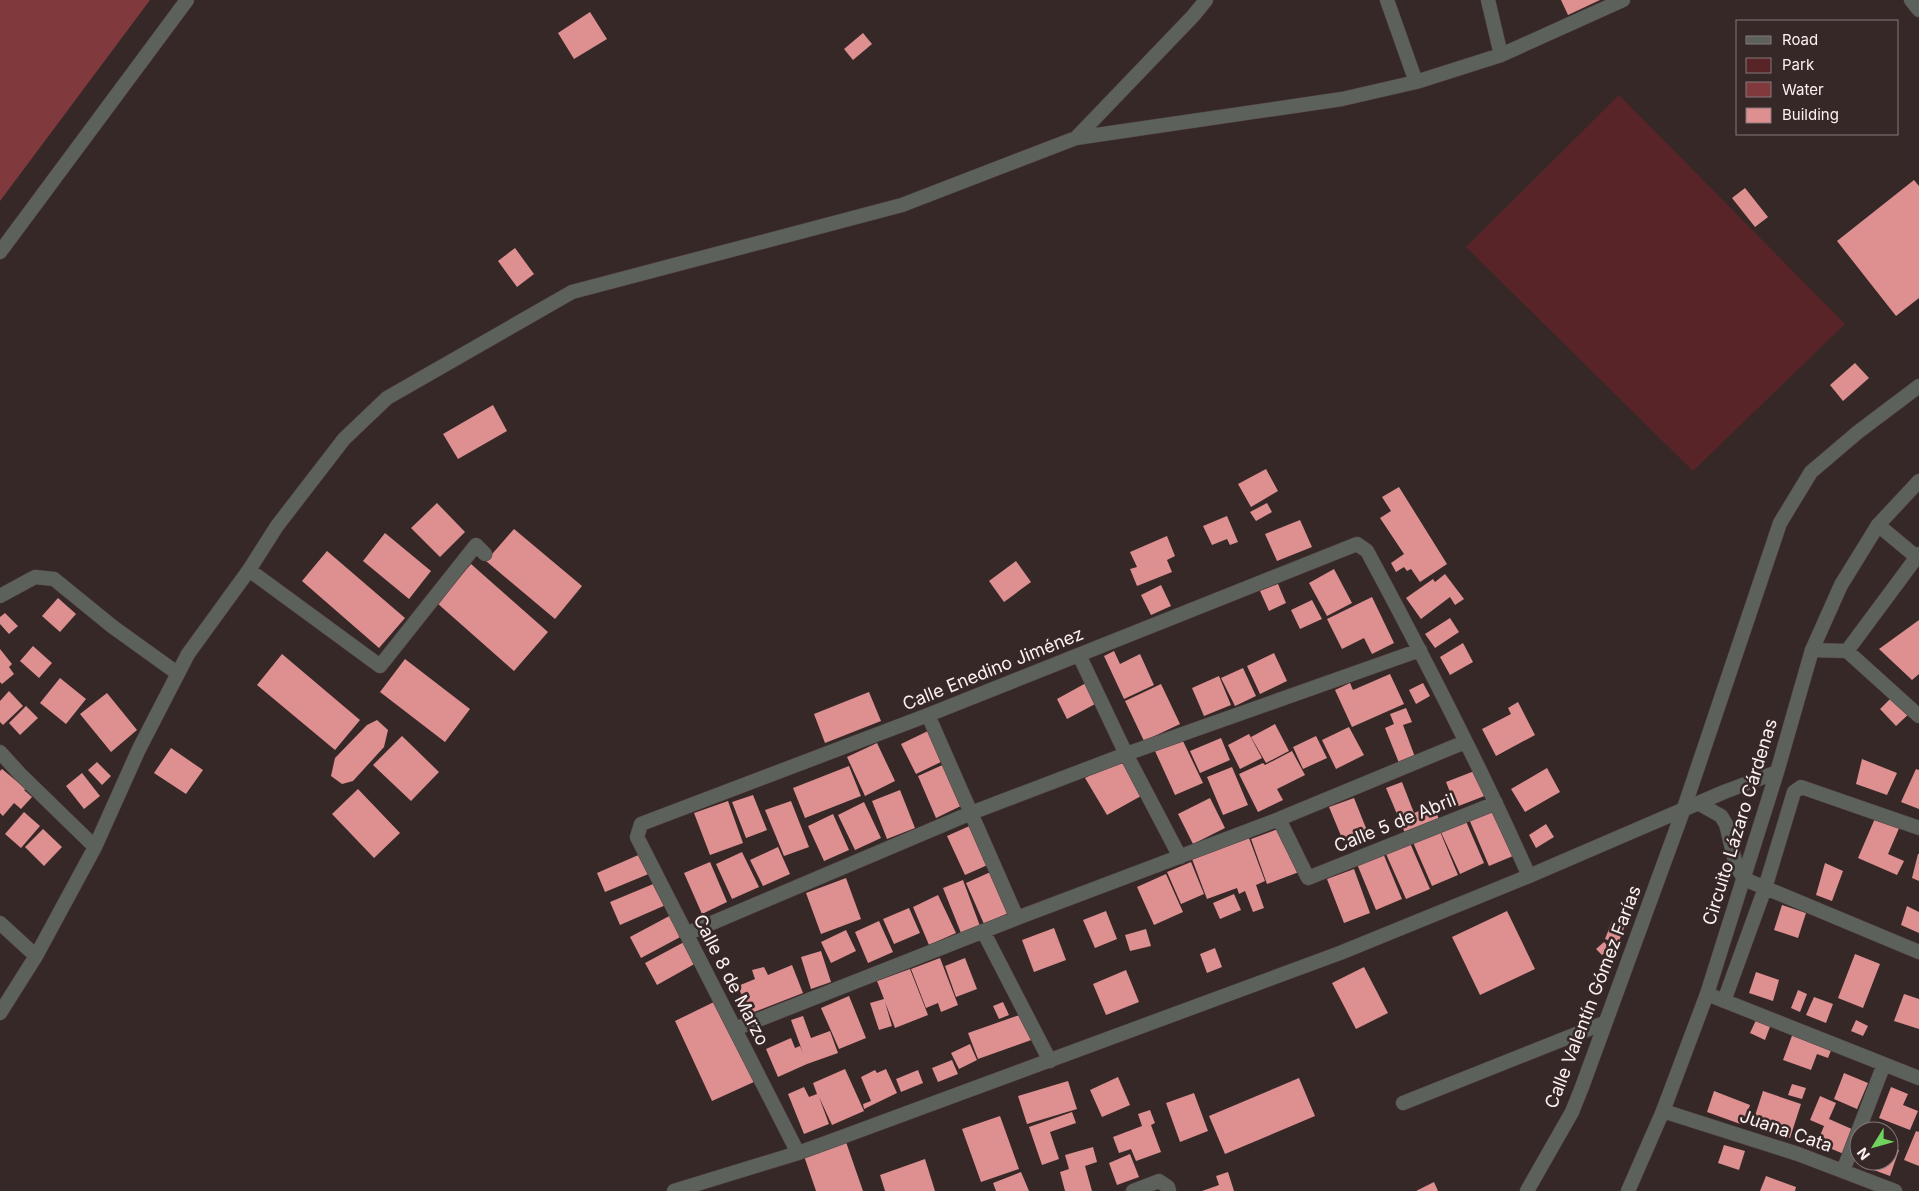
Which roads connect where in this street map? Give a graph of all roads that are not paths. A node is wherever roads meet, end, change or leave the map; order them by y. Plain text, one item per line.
1 (187, 0) edge
2 (1206, 0) edge
3 (1387, 0) edge
4 (1488, 0) edge
5 (1623, 0) edge
6 (1911, 0) edge
7 (1919, 10) edge
8 (1501, 55) junction
9 (1416, 82) junction
10 (1076, 138) junction
11 (0, 252) edge
12 (1919, 386) edge
13 (1919, 481) edge
14 (1878, 525) junction
15 (485, 554) dead end
16 (1918, 556) edge
17 (249, 570) junction
18 (0, 596) edge
19 (1420, 650) junction
20 (1812, 650) junction
21 (1847, 651) junction
22 (1079, 655) junction
23 (177, 673) junction
24 (928, 715) junction
25 (1919, 716) edge
26 (1465, 742) junction
27 (0, 752) edge
28 (1126, 754) junction
29 (1777, 772) junction
30 (1496, 803) junction
31 (1698, 804) junction
32 (1683, 811) junction
33 (971, 813) junction
34 (1280, 819) junction
35 (641, 824) joint
36 (1919, 828) edge
37 (95, 847) junction
38 (1180, 857) junction
39 (1529, 876) junction
40 (1744, 879) junction
41 (1765, 888) junction
42 (1016, 918) junction
43 (0, 923) edge
44 (983, 931) junction
45 (686, 934) junction
46 (1919, 952) edge
47 (36, 956) junction
48 (1707, 994) junction
49 (1724, 1001) junction
50 (0, 1013) edge
51 (1604, 1023) junction
52 (735, 1029) junction
53 (1050, 1061) junction
54 (1884, 1064) junction
55 (1919, 1078) edge
56 (1403, 1103) dead end
57 (1663, 1111) junction
58 (798, 1153) junction
59 (1843, 1171) junction
60 (1168, 1189) edge
61 (674, 1191) edge
62 (1133, 1191) edge
63 (1527, 1191) edge
64 (1628, 1191) edge
65 (1895, 1191) edge

1 - 11 street
2 - 10 street
3 - 9 street
4 - 8 street
5 - 8 street
6 - 7 street
8 - 9 street
9 - 10 street
10 - 17 street
12 - 32 street, Calle Valentín Gómez Farías
13 - 14 street, Circuito Lázaro Cárdenas
14 - 16 street
14 - 20 street, Circuito Lázaro Cárdenas
15 - 17 street
16 - 21 street
17 - 23 street
18 - 23 street
19 - 22 street, Calle Enedino Jiménez
19 - 26 street
19 - 28 street
20 - 21 street
20 - 29 street, Circuito Lázaro Cárdenas
21 - 25 street
22 - 24 street, Calle Enedino Jiménez
22 - 28 street
23 - 37 street
24 - 33 street
24 - 35 street, Calle Enedino Jiménez
26 - 30 street
26 - 34 street
27 - 37 street
28 - 33 street
28 - 38 street
29 - 31 street
29 - 40 street, Circuito Lázaro Cárdenas
30 - 34 street, Calle 5 de Abril
30 - 39 street
31 - 32 street
31 - 40 street
32 - 39 street
32 - 51 street, Calle Valentín Gómez Farías
33 - 42 street
33 - 45 street
34 - 38 street
35 - 45 street, Calle 8 de Marzo
36 - 41 street
37 - 47 street
38 - 42 street
39 - 53 street
40 - 41 street
40 - 48 street, Circuito Lázaro Cárdenas
41 - 46 street
41 - 49 street
42 - 44 street
43 - 47 street
44 - 52 street
44 - 53 street
45 - 52 street, Calle 8 de Marzo
47 - 50 street
48 - 49 street
48 - 57 street, Circuito Lázaro Cárdenas
49 - 54 street
51 - 56 street
51 - 63 street, Calle Valentín Gómez Farías
52 - 58 street, Calle 8 de Marzo
53 - 58 street
54 - 55 street
54 - 59 street
57 - 59 street, Juana Cata
57 - 64 street, Circuito Lázaro Cárdenas
58 - 61 street
59 - 65 street, Juana Cata
60 - 62 street

